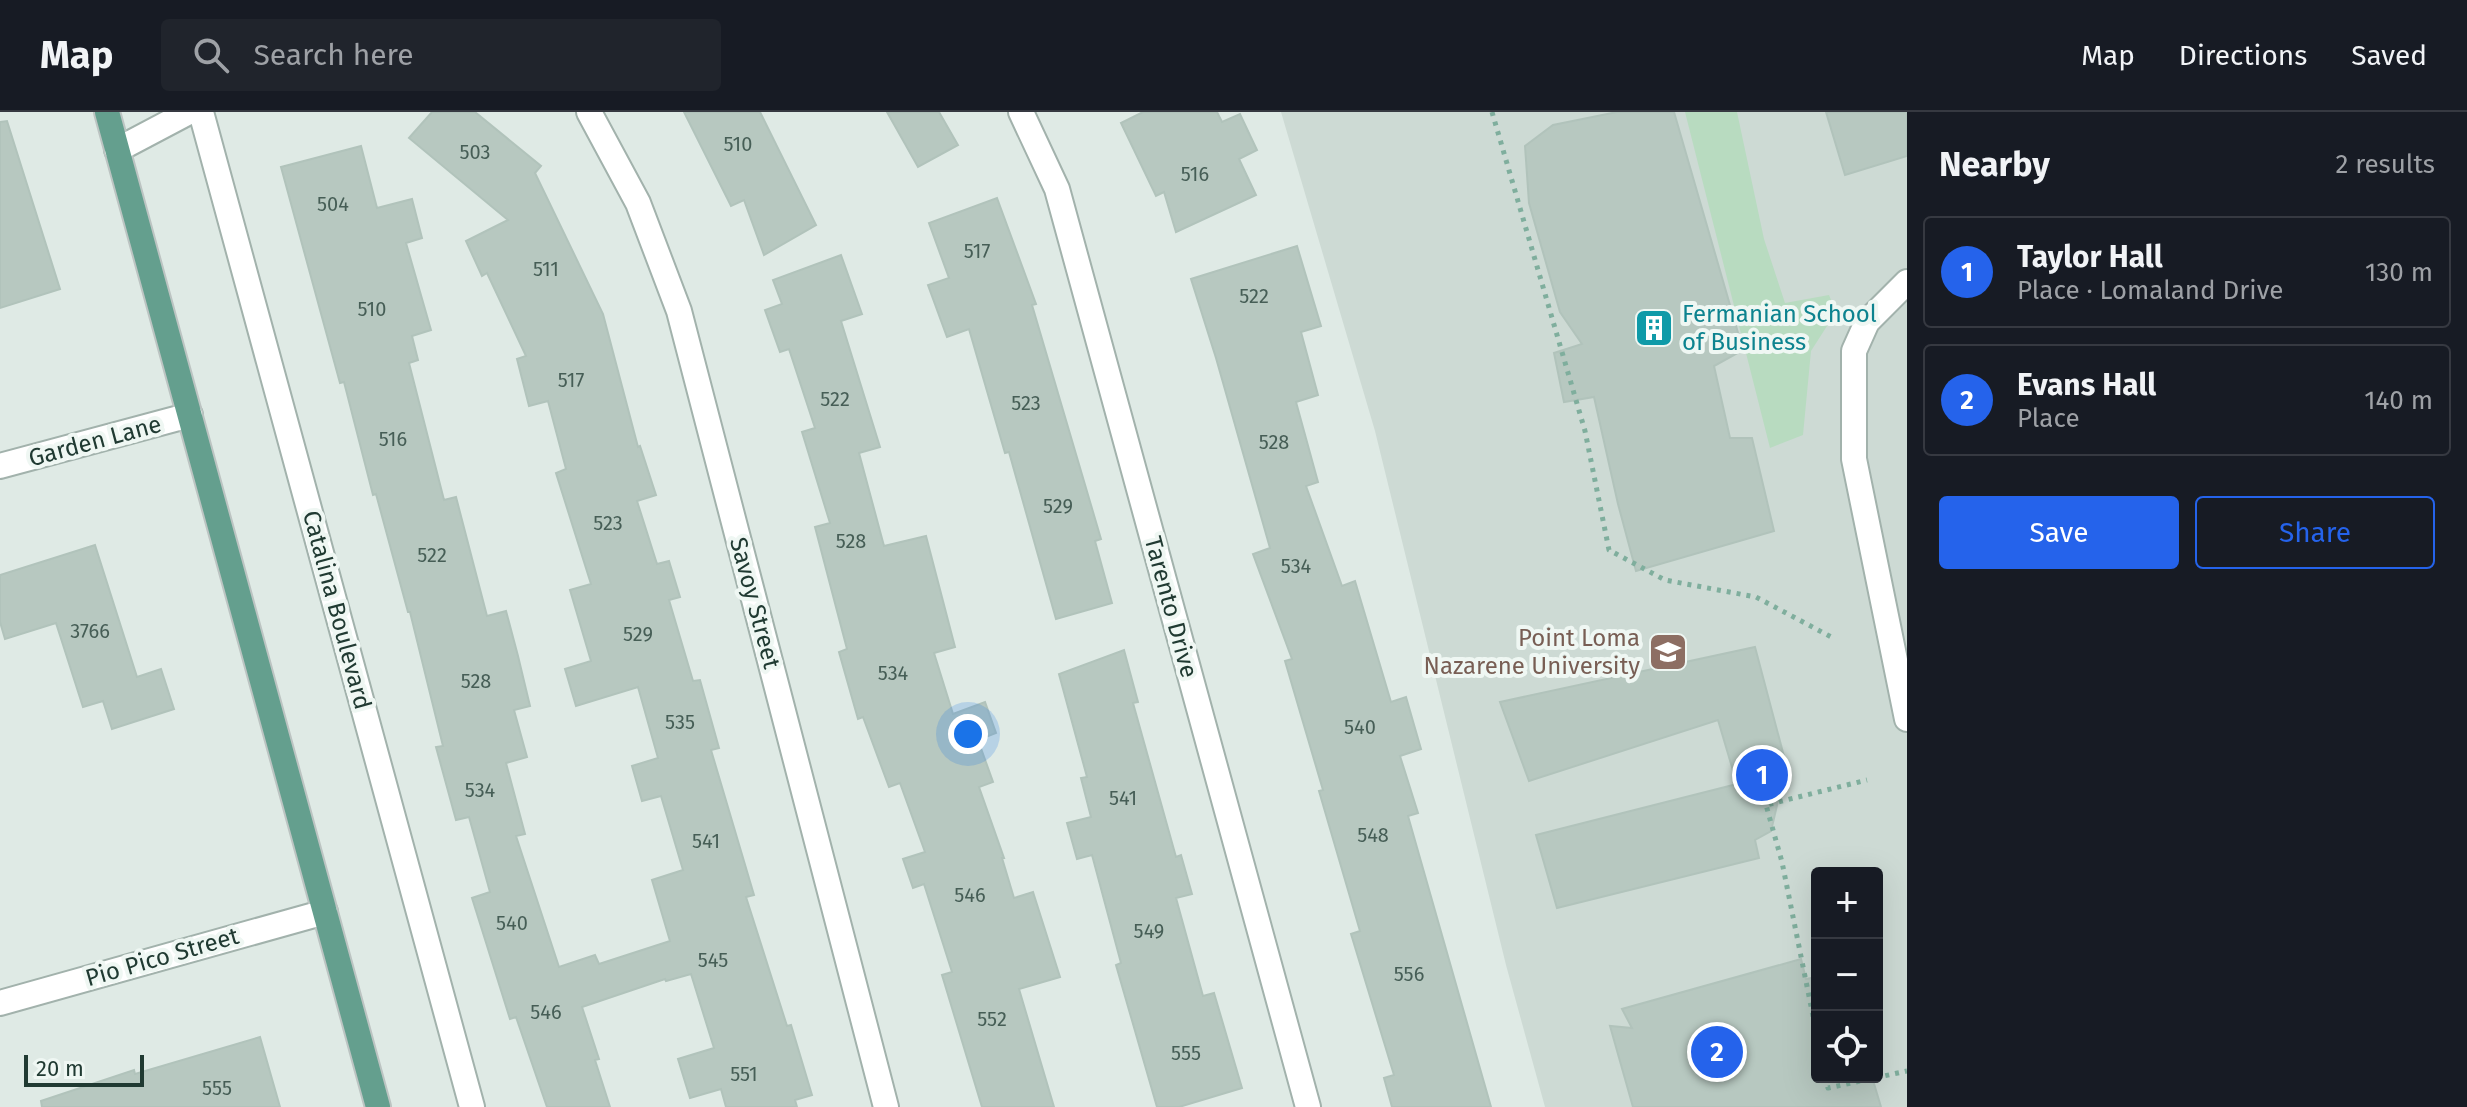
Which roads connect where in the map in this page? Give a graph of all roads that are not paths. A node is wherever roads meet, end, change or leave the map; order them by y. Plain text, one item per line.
1 (107, 112) edge
2 (189, 112) edge
3 (201, 112) edge
4 (589, 112) edge
5 (1021, 112) edge
6 (117, 150) junction
7 (1907, 282) edge
8 (190, 415) junction
9 (0, 466) edge
10 (1907, 719) edge
11 (325, 912) junction
12 (0, 1003) edge
13 (378, 1107) edge
14 (472, 1107) edge
15 (886, 1107) edge
16 (1308, 1107) edge

1 - 6 main road
2 - 6 street
3 - 14 street, Catalina Boulevard
4 - 15 street, Savoy Street
5 - 16 street, Tarento Drive
6 - 8 main road
7 - 10 street
8 - 9 street, Garden Lane
8 - 11 main road
11 - 12 street, Pio Pico Street
11 - 13 main road

